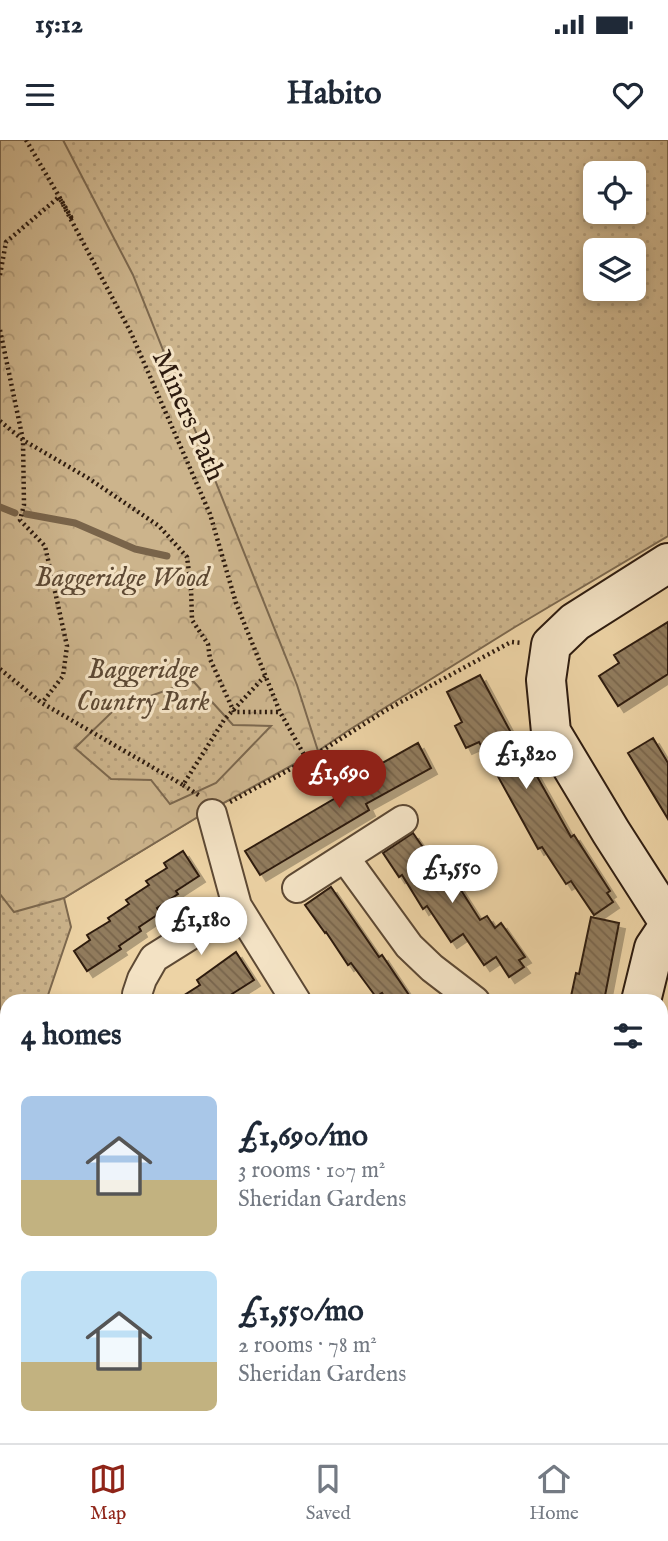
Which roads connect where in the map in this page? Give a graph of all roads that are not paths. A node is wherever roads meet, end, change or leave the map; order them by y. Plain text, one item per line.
1 (668, 563) edge
2 (212, 814) road end
3 (403, 820) dead end
4 (345, 858) junction
5 (297, 888) dead end
6 (237, 905) junction
7 (668, 921) edge
8 (668, 927) edge
9 (137, 994) edge
10 (292, 994) edge
11 (466, 994) edge
12 (643, 994) edge

1 - 7 street
2 - 6 street
3 - 4 street
4 - 5 street
4 - 11 street
6 - 9 street
6 - 10 street
8 - 12 street

